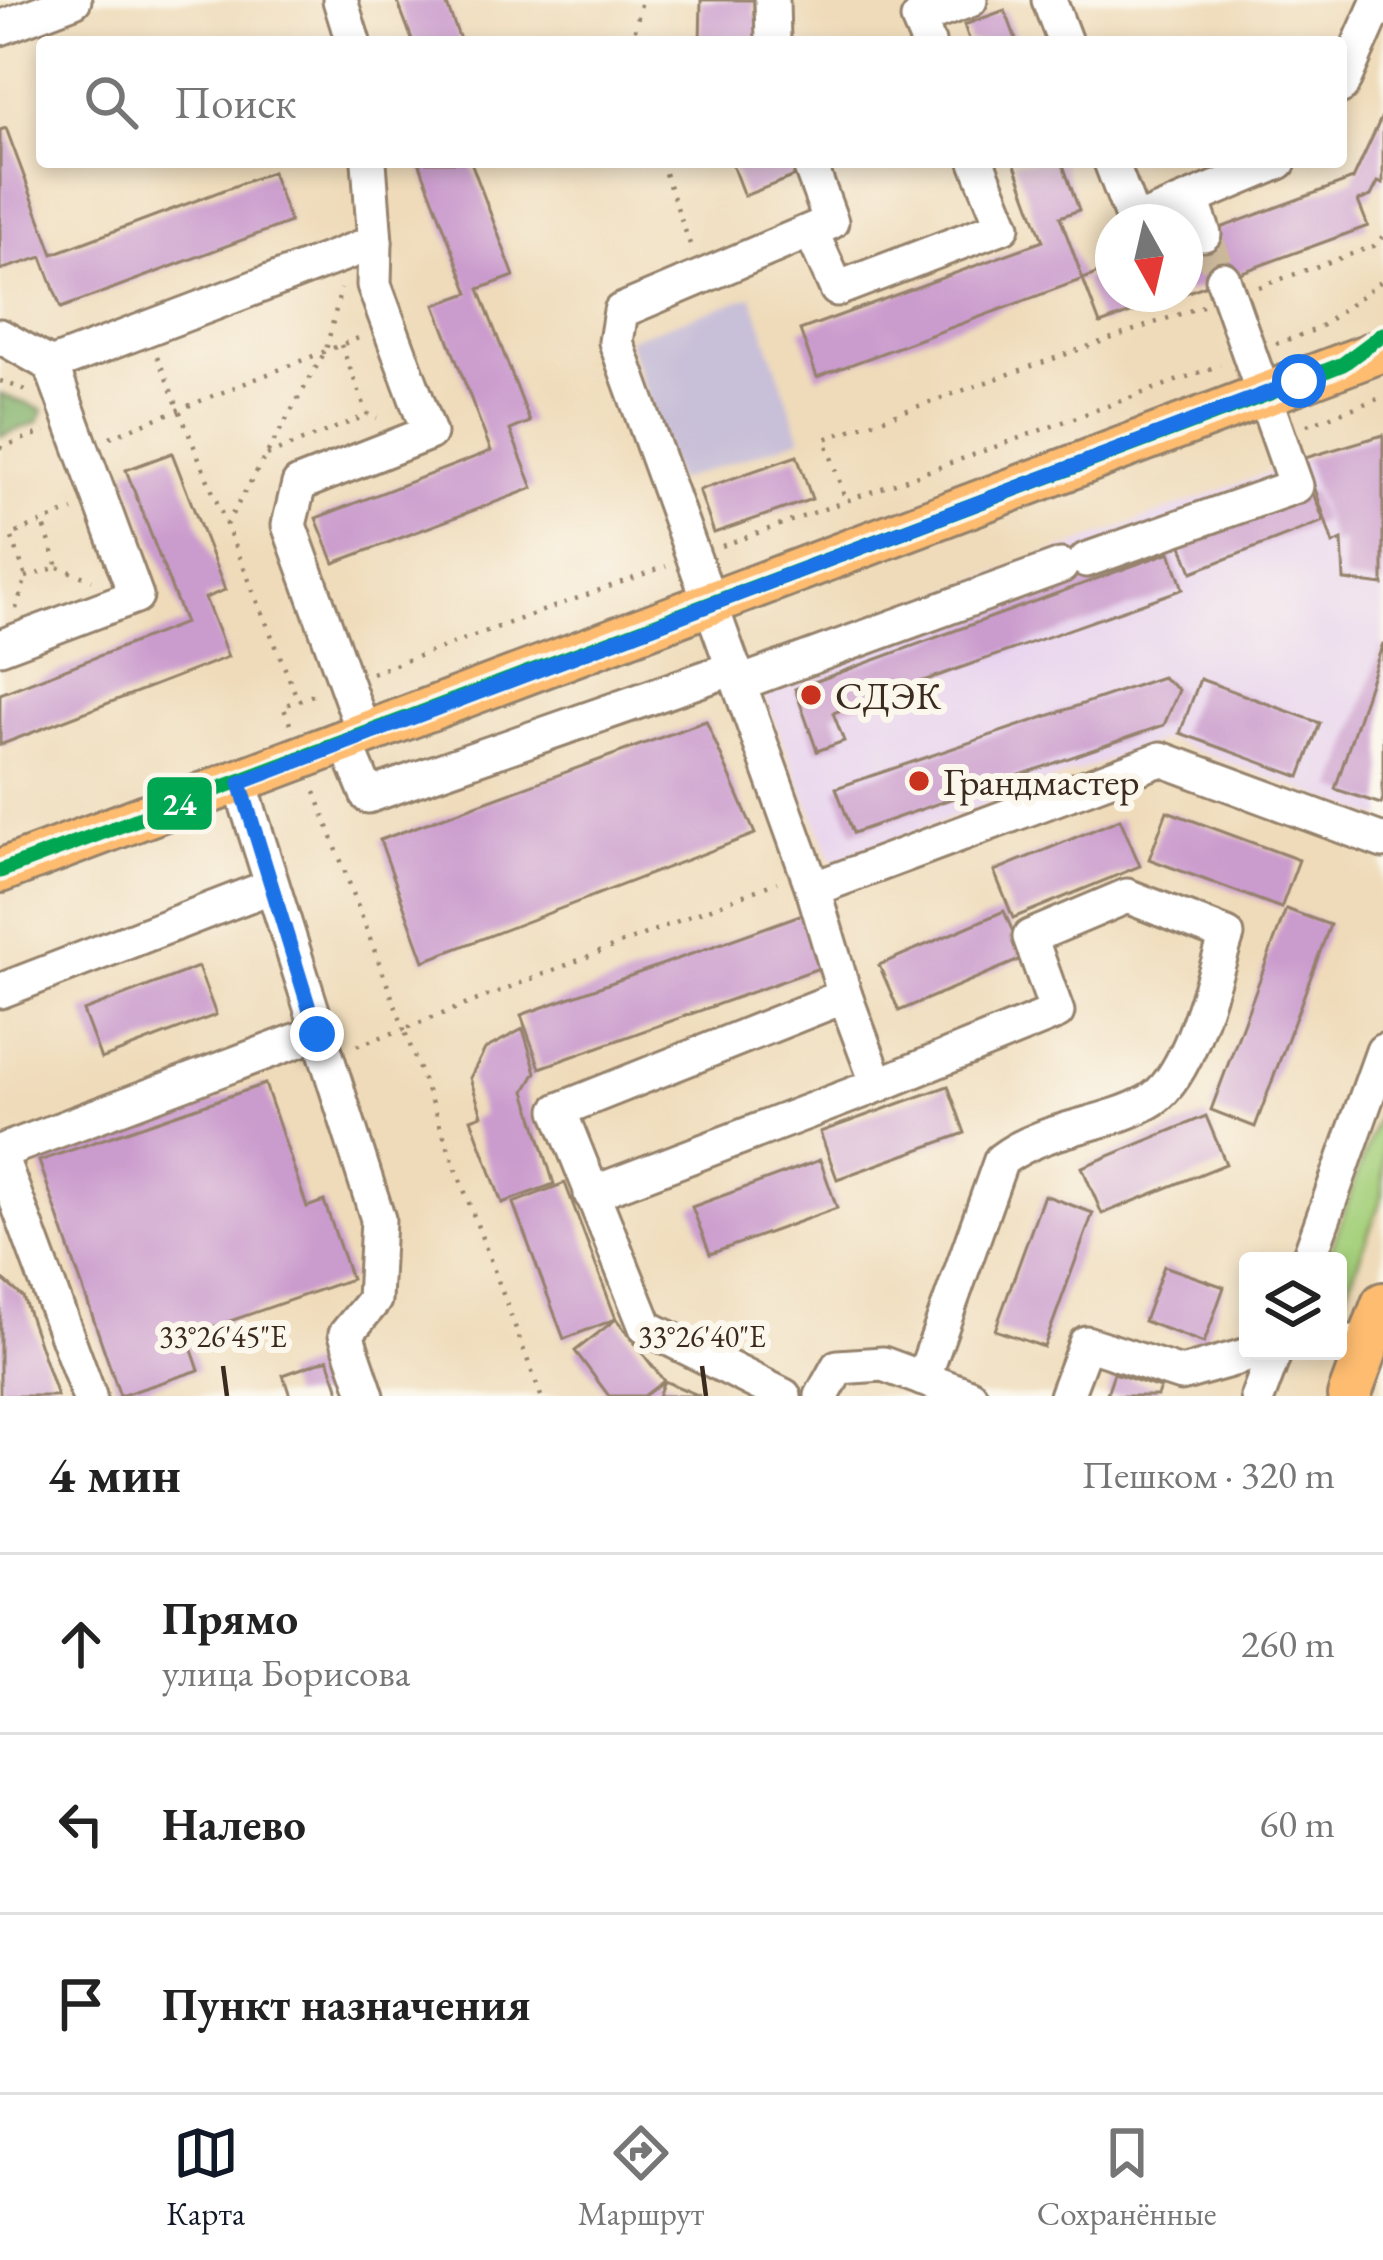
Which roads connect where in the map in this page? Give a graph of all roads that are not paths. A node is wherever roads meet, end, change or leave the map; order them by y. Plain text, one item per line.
1 (74, 0) edge
2 (340, 0) edge
3 (772, 0) edge
4 (970, 0) edge
5 (1049, 0) edge
6 (1379, 0) edge
7 (0, 28) edge
8 (351, 36) edge
9 (773, 36) edge
10 (926, 36) edge
11 (1063, 36) edge
12 (1347, 72) edge
13 (369, 168) edge
14 (811, 168) edge
15 (979, 168) edge
16 (1113, 168) edge
17 (1265, 168) edge
18 (1192, 199) junction
19 (1128, 204) edge
20 (1180, 204) edge
21 (811, 231) junction
22 (1204, 234) tunnel mouth
23 (362, 247) junction
24 (1226, 288) tunnel mouth
25 (1383, 334) edge
26 (0, 336) edge
27 (1363, 357) edge
28 (51, 365) junction
29 (1265, 395) junction
30 (712, 604) junction
31 (2, 647) edge
32 (737, 676) junction
33 (355, 740) junction
34 (240, 783) junction
35 (1383, 841) edge
36 (0, 872) edge
37 (810, 880) junction
38 (272, 886) junction
39 (0, 991) edge
40 (845, 996) junction
41 (321, 1045) junction
42 (1383, 1051) edge
43 (878, 1085) junction
44 (0, 1154) edge
45 (591, 1194) junction
46 (1311, 1252) edge
47 (1363, 1329) edge
48 (1239, 1358) edge
49 (1272, 1360) edge
50 (923, 1379) junction
51 (89, 1396) edge
52 (367, 1396) edge
53 (784, 1396) edge
54 (822, 1396) edge
55 (970, 1396) edge
56 (1066, 1396) edge
57 (1258, 1396) edge
58 (1349, 1396) edge

1 - 7 lane
2 - 8 lane
3 - 9 lane
4 - 10 lane
5 - 11 lane
6 - 12 lane
13 - 23 lane
14 - 21 lane
15 - 21 lane
16 - 19 lane
17 - 18 lane
18 - 20 lane
18 - 22 lane
21 - 30 lane
23 - 28 lane
23 - 33 lane
24 - 29 lane
25 - 27 main road
26 - 28 lane
27 - 29 main road
28 - 31 lane
29 - 30 main road
29 - 32 lane
30 - 32 lane
30 - 33 main road
32 - 33 lane
32 - 37 lane
33 - 34 main road
34 - 36 main road
34 - 38 lane
35 - 37 lane
37 - 40 lane
38 - 39 lane
38 - 41 lane
40 - 43 lane
40 - 45 lane
41 - 44 lane
41 - 52 lane
42 - 46 lane
43 - 45 lane
43 - 50 lane
44 - 51 lane
45 - 53 lane
47 - 58 main road
48 - 56 lane
49 - 57 lane
50 - 54 lane
50 - 55 lane

